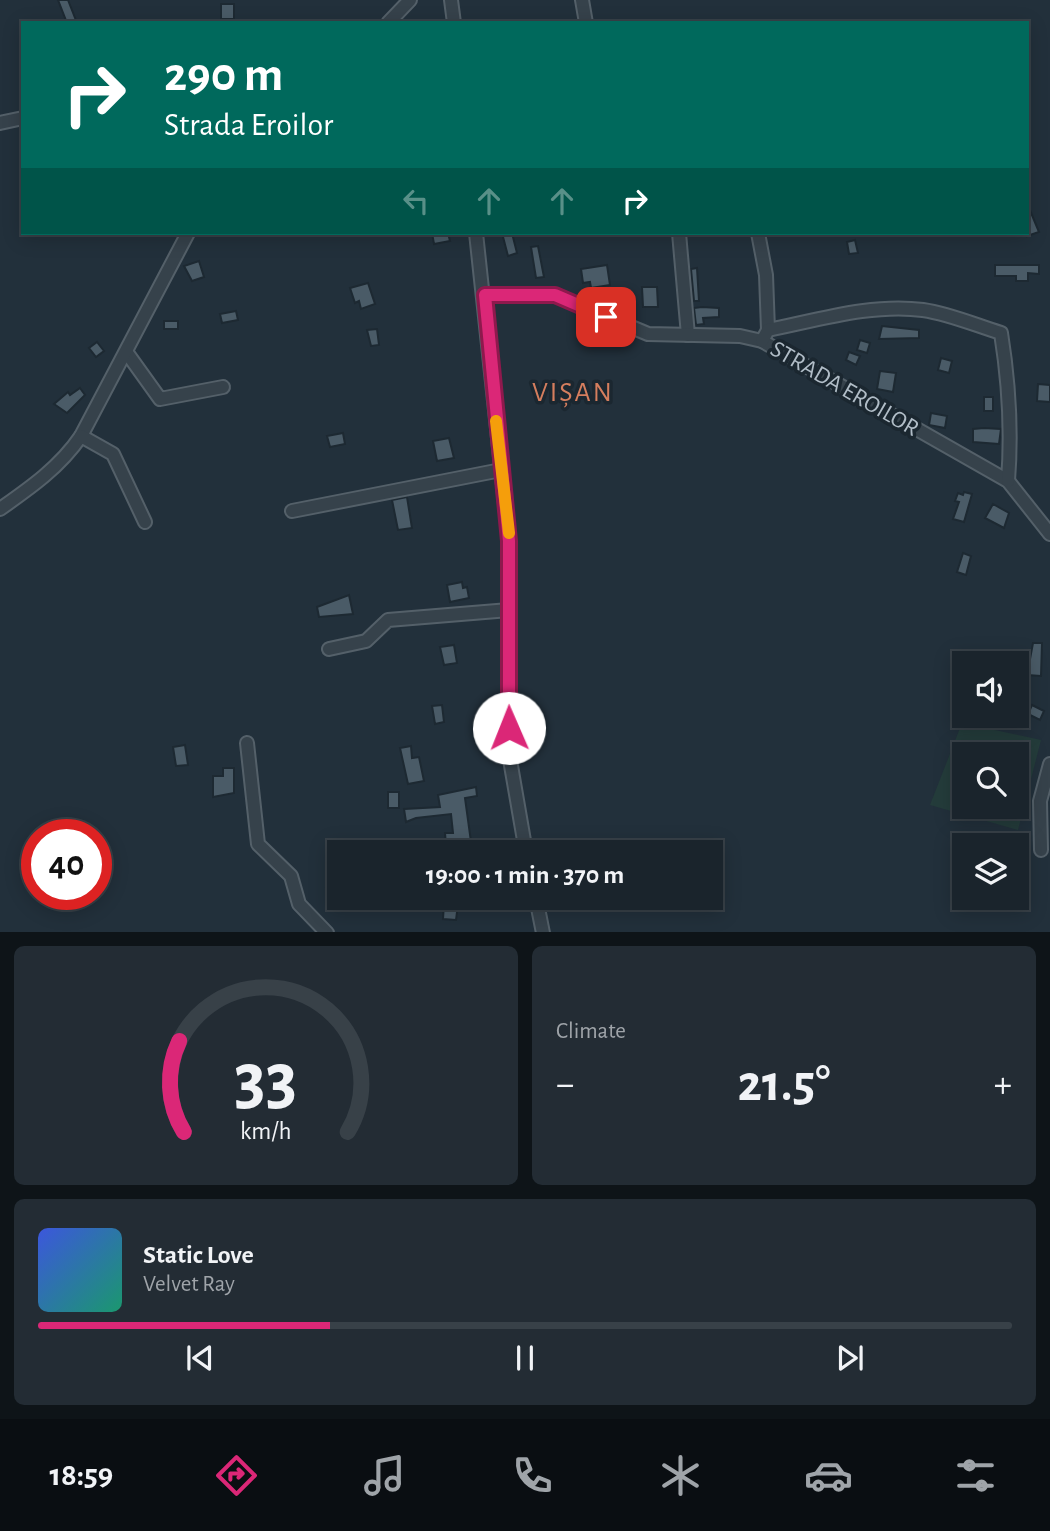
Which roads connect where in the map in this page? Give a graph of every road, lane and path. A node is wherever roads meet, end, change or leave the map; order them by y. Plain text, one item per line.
1 (410, 0) edge
2 (451, 0) edge
3 (582, 0) edge
4 (390, 21) edge
5 (454, 21) edge
6 (586, 21) edge
7 (21, 118) edge
8 (0, 123) edge
9 (187, 235) edge
10 (476, 235) edge
11 (679, 235) edge
12 (758, 235) edge
13 (485, 295) junction
14 (688, 335) junction
15 (765, 335) junction
16 (127, 353) junction
17 (223, 387) dead end
18 (81, 436) junction
19 (502, 470) junction
20 (1008, 481) junction
21 (0, 509) edge
22 (292, 511) dead end
23 (145, 522) dead end
24 (1050, 534) edge
25 (509, 610) junction
26 (329, 649) dead end
27 (247, 743) dead end
28 (1050, 764) edge
29 (524, 840) edge
30 (1041, 849) dead end
31 (538, 910) edge
32 (326, 932) edge
33 (543, 932) edge

1 - 4 street
2 - 5 street
3 - 6 street
7 - 8 street
9 - 16 street
10 - 13 street
11 - 14 street
12 - 15 street
13 - 14 street, STRADA EROILOR
13 - 19 street
14 - 15 street, STRADA EROILOR
15 - 20 street, STRADA EROILOR
15 - 20 street
16 - 17 street
16 - 18 street
18 - 21 street
18 - 23 street
19 - 22 street
19 - 25 street
20 - 24 street, STRADA EROILOR
25 - 26 street
25 - 29 street
27 - 32 street
28 - 30 street
31 - 33 street

